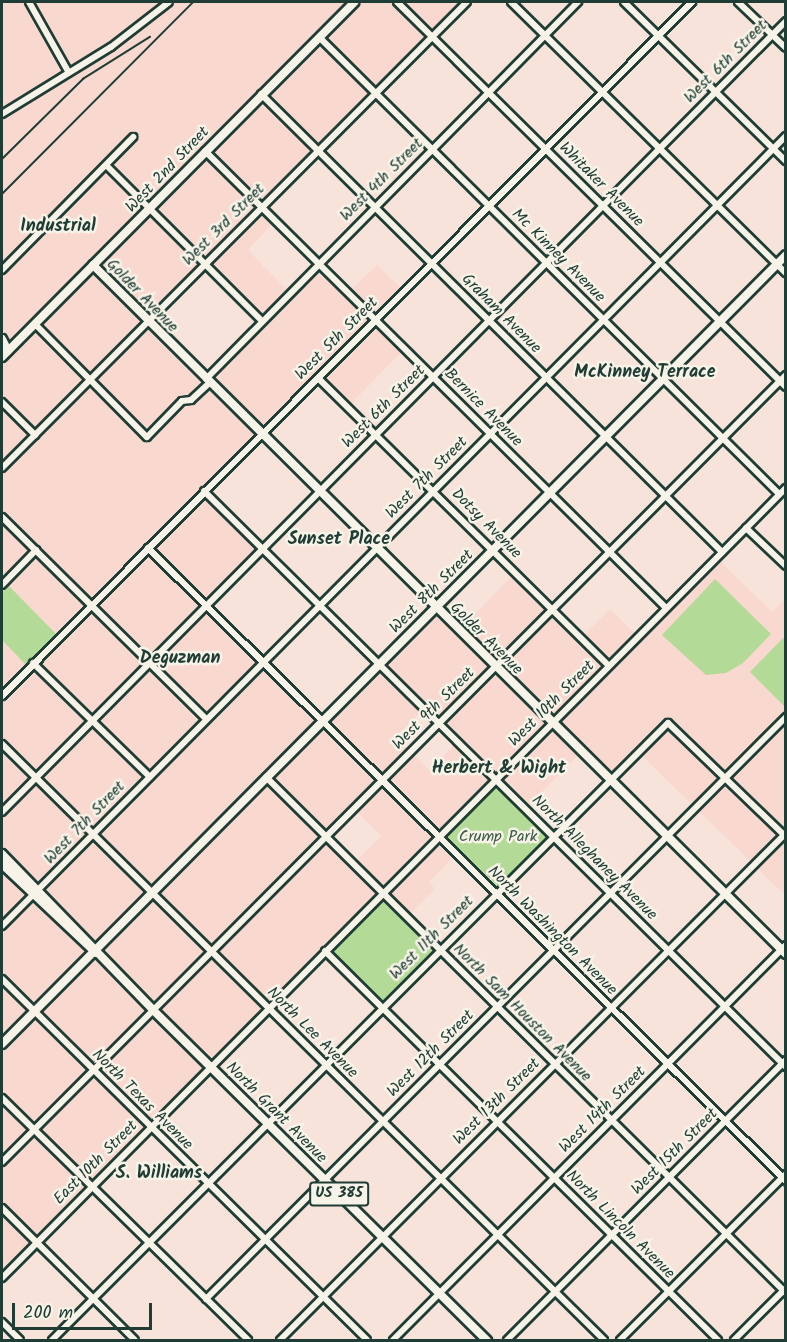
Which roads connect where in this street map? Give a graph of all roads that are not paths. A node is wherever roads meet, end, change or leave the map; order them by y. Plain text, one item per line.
1 (29, 2) edge
2 (169, 2) edge
3 (354, 2) edge
4 (397, 2) edge
5 (467, 2) edge
6 (511, 2) edge
7 (578, 2) edge
8 (624, 2) edge
9 (692, 2) edge
10 (738, 2) edge
11 (786, 21) edge
12 (658, 35) junction
13 (772, 35) junction
14 (433, 36) junction
15 (544, 36) junction
16 (319, 37) junction
17 (786, 48) edge
18 (69, 74) junction
19 (602, 92) junction
20 (716, 92) junction
21 (374, 93) junction
22 (490, 93) junction
23 (261, 94) junction
24 (2, 114) edge
25 (133, 136) dead end
26 (786, 136) edge
27 (431, 149) junction
28 (546, 149) junction
29 (659, 149) junction
30 (772, 149) junction
31 (317, 150) junction
32 (205, 151) junction
33 (786, 161) edge
34 (106, 165) junction
35 (489, 206) junction
36 (604, 206) junction
37 (716, 206) junction
38 (261, 207) junction
39 (374, 207) junction
40 (149, 209) junction
41 (786, 255) edge
42 (318, 263) junction
43 (546, 263) junction
44 (660, 263) junction
45 (204, 264) junction
46 (432, 264) junction
47 (776, 264) junction
48 (93, 265) junction
49 (2, 270) edge
50 (786, 273) edge
51 (261, 320) junction
52 (603, 320) junction
53 (147, 321) junction
54 (375, 321) junction
55 (489, 321) junction
56 (720, 321) junction
57 (35, 324) junction
58 (2, 339) edge
59 (8, 351) junction
60 (2, 357) edge
61 (786, 375) edge
62 (546, 377) junction
63 (318, 378) junction
64 (432, 378) junction
65 (91, 379) junction
66 (663, 379) junction
67 (207, 381) junction
68 (780, 381) junction
69 (786, 387) edge
70 (2, 402) edge
71 (262, 434) junction
72 (489, 434) junction
73 (35, 435) junction
74 (376, 435) junction
75 (606, 436) junction
76 (722, 438) junction
77 (2, 468) edge
78 (786, 488) edge
79 (204, 491) junction
80 (433, 491) junction
81 (319, 492) junction
82 (549, 494) junction
83 (779, 494) junction
84 (665, 495) junction
85 (2, 517) edge
86 (746, 528) junction
87 (148, 548) junction
88 (262, 549) junction
89 (376, 549) junction
90 (36, 550) junction
91 (493, 550) junction
92 (609, 552) junction
93 (722, 552) junction
94 (786, 566) edge
95 (2, 585) edge
96 (91, 605) junction
97 (206, 605) junction
98 (319, 606) junction
99 (436, 608) junction
100 (666, 608) junction
101 (552, 609) junction
102 (263, 662) junction
103 (33, 663) junction
104 (149, 663) junction
105 (379, 664) junction
106 (495, 666) junction
107 (609, 666) junction
108 (2, 696) edge
109 (786, 717) edge
110 (206, 719) junction
111 (92, 720) junction
112 (322, 721) junction
113 (552, 723) junction
114 (439, 724) junction
115 (2, 744) edge
116 (150, 777) junction
117 (266, 777) junction
118 (35, 778) junction
119 (724, 779) junction
120 (495, 780) junction
121 (609, 780) junction
122 (382, 781) junction
123 (2, 813) edge
124 (92, 834) junction
125 (553, 836) junction
126 (666, 836) junction
127 (785, 836) edge
128 (438, 837) junction
129 (325, 838) junction
130 (2, 854) edge
131 (2, 864) edge
132 (35, 893) junction
133 (151, 893) junction
134 (609, 893) junction
135 (724, 893) junction
136 (382, 894) junction
137 (495, 894) junction
138 (2, 926) edge
139 (667, 949) junction
140 (439, 950) junction
141 (552, 950) junction
142 (784, 950) edge
143 (325, 951) junction
144 (96, 952) junction
145 (211, 952) junction
146 (2, 980) edge
147 (724, 1006) junction
148 (496, 1007) junction
149 (610, 1007) junction
150 (268, 1008) junction
151 (382, 1008) junction
152 (153, 1010) junction
153 (33, 1011) junction
154 (2, 1044) edge
155 (784, 1063) edge
156 (439, 1064) junction
157 (554, 1064) junction
158 (668, 1064) junction
159 (325, 1065) junction
160 (211, 1067) junction
161 (93, 1070) junction
162 (2, 1098) edge
163 (611, 1120) junction
164 (497, 1121) junction
165 (725, 1121) junction
166 (383, 1122) junction
167 (267, 1123) junction
168 (151, 1127) junction
169 (35, 1129) junction
170 (2, 1162) edge
171 (784, 1177) edge
172 (554, 1178) junction
173 (669, 1178) junction
174 (440, 1179) junction
175 (325, 1180) junction
176 (208, 1184) junction
177 (92, 1186) junction
178 (2, 1208) edge
179 (726, 1234) junction
180 (497, 1235) junction
181 (612, 1235) junction
182 (382, 1237) junction
183 (265, 1240) junction
184 (150, 1242) junction
185 (36, 1243) junction
186 (2, 1278) edge
187 (785, 1291) edge
188 (556, 1292) junction
189 (669, 1292) junction
190 (439, 1293) junction
191 (323, 1297) junction
192 (93, 1299) junction
193 (206, 1299) junction
194 (2, 1322) edge
195 (20, 1341) edge
196 (52, 1341) edge
197 (135, 1341) edge
198 (248, 1341) edge
199 (280, 1341) edge
200 (367, 1341) edge
201 (393, 1341) edge
202 (487, 1341) edge
203 (507, 1341) edge
204 (604, 1341) edge
205 (620, 1341) edge
206 (718, 1341) edge
207 (734, 1341) edge

1 - 18 street
2 - 18 street
3 - 16 main road, West 2nd Street
4 - 14 street, Whitaker Avenue
5 - 14 street, West 3rd Street
6 - 15 street
7 - 15 street, West 4th Street
8 - 12 street
9 - 12 street, West 5th Street
10 - 13 street
11 - 13 street, West 6th Street
12 - 19 street, West 5th Street
12 - 20 street
13 - 17 street
13 - 20 street, West 6th Street
14 - 21 street, West 3rd Street
14 - 22 street, Whitaker Avenue
15 - 19 street
15 - 22 street, West 4th Street
16 - 21 street, Mc Kinney Avenue
16 - 23 main road, West 2nd Street
18 - 24 street
19 - 28 street, West 5th Street
19 - 29 street
20 - 29 street, West 6th Street
20 - 30 street
21 - 27 street, Mc Kinney Avenue
21 - 31 street, West 3rd Street
22 - 27 street, West 4th Street
22 - 28 street, Whitaker Avenue
23 - 31 street, Graham Avenue
23 - 32 main road, West 2nd Street
25 - 34 street
26 - 30 street, West 7th Street
27 - 35 street, Mc Kinney Avenue
27 - 39 street, West 4th Street
28 - 35 street, West 5th Street
28 - 36 street, Whitaker Avenue
29 - 36 street, West 6th Street
29 - 37 street
30 - 33 street
30 - 37 street, West 7th Street
31 - 38 street, West 3rd Street
31 - 39 street, Graham Avenue
32 - 38 street, Bernice Avenue
32 - 40 main road, West 2nd Street
34 - 40 street
34 - 49 street
35 - 43 street, Mc Kinney Avenue
35 - 46 street, West 5th Street
36 - 43 street, West 6th Street
36 - 44 street, Whitaker Avenue
37 - 44 street, West 7th Street
37 - 47 street
38 - 42 street, Bernice Avenue
38 - 45 street, West 3rd Street
39 - 42 street, West 4th Street
39 - 46 street, Graham Avenue
40 - 45 street
40 - 48 main road, West 2nd Street
41 - 47 main road, West 8th Street
42 - 51 street, West 4th Street
42 - 54 street, Bernice Avenue
43 - 52 street, Mc Kinney Avenue
43 - 55 street, West 6th Street
44 - 52 street, West 7th Street
44 - 56 street, Whitaker Avenue
45 - 51 street
45 - 53 street, West 3rd Street
46 - 54 street, West 5th Street
46 - 55 street, Graham Avenue
47 - 50 street
47 - 56 main road, West 8th Street
48 - 53 main road, Golder Avenue
48 - 57 main road, West 2nd Street
51 - 67 street, West 4th Street
52 - 62 street, West 7th Street
52 - 66 street, Mc Kinney Avenue
53 - 65 street, West 3rd Street
53 - 67 main road, Golder Avenue
54 - 63 street, West 5th Street
54 - 64 street, Bernice Avenue
55 - 62 street, Graham Avenue
55 - 64 street, West 6th Street
56 - 66 main road, West 8th Street
56 - 68 street, Whitaker Avenue
57 - 59 main road, West 2nd Street
57 - 65 street
58 - 59 main road
59 - 60 main road, West 2nd Street
61 - 68 street, West 9th Street
62 - 72 street, West 7th Street
62 - 75 street, Graham Avenue
63 - 71 street, West 5th Street
63 - 74 street, Dotsy Avenue
64 - 72 street, Bernice Avenue
64 - 74 street, West 6th Street
65 - 67 street, West 4th Street
65 - 73 street, West 3rd Street
66 - 75 main road, West 8th Street
66 - 76 street, Mc Kinney Avenue
67 - 71 main road, Golder Avenue
68 - 69 street, Whitaker Avenue
68 - 76 street, West 9th Street
70 - 73 street
71 - 79 street, West 5th Street
71 - 81 main road, Golder Avenue
72 - 80 street, West 7th Street
72 - 82 street, Bernice Avenue
73 - 77 street, West 3rd Street
74 - 80 street, Dotsy Avenue
74 - 81 street, West 6th Street
75 - 82 main road, West 8th Street
75 - 84 street, Graham Avenue
76 - 83 street, Mc Kinney Avenue
76 - 84 street, West 9th Street
78 - 83 street, West 10th Street
79 - 87 street, West 5th Street
79 - 88 street, North Alleghaney Avenue
80 - 89 street, West 7th Street
80 - 91 street, Dotsy Avenue
81 - 88 street, West 6th Street
81 - 89 main road, Golder Avenue
82 - 91 main road, West 8th Street
82 - 92 street, Bernice Avenue
83 - 86 street, West 10th Street
84 - 92 street, West 9th Street
84 - 93 street, Graham Avenue
85 - 90 street
86 - 93 street, West 10th Street
86 - 94 street
87 - 96 street, West 5th Street
87 - 97 street, North Washington Avenue
88 - 97 street, West 6th Street
88 - 98 street, North Alleghaney Avenue
89 - 98 street, West 7th Street
89 - 99 main road, Golder Avenue
90 - 95 street
90 - 96 street
91 - 99 main road, West 8th Street
91 - 101 street, Dotsy Avenue
92 - 100 street, Bernice Avenue
92 - 101 street, West 9th Street
93 - 100 street, West 10th Street
96 - 103 street, West 5th Street
96 - 104 street
97 - 102 street, North Washington Avenue
97 - 104 street, West 6th Street
98 - 102 street, West 7th Street
98 - 105 street, North Alleghaney Avenue
99 - 105 main road, West 8th Street
99 - 106 main road, Golder Avenue
100 - 107 street, West 10th Street
101 - 106 street, West 9th Street
101 - 107 street, Dotsy Avenue
102 - 110 street, West 7th Street
102 - 112 street, North Washington Avenue
103 - 108 street, West 5th Street
103 - 111 street
104 - 110 street
104 - 111 street, West 6th Street
105 - 112 main road, West 8th Street
105 - 114 street, North Alleghaney Avenue
106 - 113 main road, Golder Avenue
106 - 114 street, West 9th Street
107 - 113 street, West 10th Street
109 - 119 street, West 12th Street
110 - 116 street, West 7th Street
111 - 116 street
111 - 118 street, West 6th Street
112 - 117 main road, West 8th Street
112 - 122 street, North Washington Avenue
113 - 120 street, West 10th Street
113 - 121 main road, Golder Avenue
114 - 120 street, North Alleghaney Avenue
114 - 122 street, West 9th Street
115 - 118 street, North Lee Avenue
116 - 124 street, West 7th Street
117 - 129 street, North Sam Houston Avenue
117 - 133 main road, West 8th Street
118 - 123 street, West 6th Street
118 - 124 street, North Lee Avenue
119 - 121 street, West 11th Street
119 - 126 street, West 12th Street
119 - 127 street
120 - 125 street, North Alleghaney Avenue
120 - 128 street, West 10th Street
121 - 125 street, West 11th Street
121 - 126 main road, Golder Avenue
122 - 128 street, North Washington Avenue
122 - 129 street, West 9th Street
124 - 132 street, West 7th Street
124 - 133 street, North Lee Avenue
125 - 134 street, North Alleghaney Avenue
125 - 137 street, West 11th Street
126 - 134 street, West 12th Street
126 - 135 main road, Golder Avenue
127 - 135 street, West 13th Street
128 - 136 street, West 10th Street
128 - 137 street, North Washington Avenue
129 - 136 street, North Sam Houston Avenue
129 - 145 street, West 9th Street
130 - 132 main road, North Grant Avenue / US 385
131 - 132 main road, North Grant Avenue / US 385
132 - 138 street, West 7th Street
132 - 144 main road, North Grant Avenue / US 385
133 - 144 main road, West 8th Street
133 - 145 street, North Lee Avenue
134 - 139 street, North Alleghaney Avenue
134 - 141 street, West 12th Street
135 - 139 street, West 13th Street
135 - 142 main road, Golder Avenue
136 - 140 street, North Sam Houston Avenue
136 - 143 street, West 10th Street
137 - 140 street, West 11th Street
137 - 141 street, North Washington Avenue
139 - 147 street, North Alleghaney Avenue
139 - 149 street, West 13th Street
140 - 148 street, North Sam Houston Avenue
140 - 151 street, West 11th Street
141 - 148 street, West 12th Street
141 - 149 street, North Washington Avenue
142 - 147 street, West 14th Street
143 - 150 street, West 10th Street
143 - 151 street, North Lincoln Avenue
144 - 152 main road, North Grant Avenue / US 385
144 - 153 main road, West 8th Street
145 - 150 street, North Lee Avenue
145 - 152 street, West 9th Street
146 - 153 street, North Texas Avenue
147 - 155 street, North Alleghaney Avenue
147 - 158 street, West 14th Street
148 - 156 street, West 12th Street
148 - 157 street, North Sam Houston Avenue
149 - 157 street, West 13th Street
149 - 158 street, North Washington Avenue
150 - 159 street, North Lee Avenue
150 - 160 street, West 10th Street
151 - 156 street, North Lincoln Avenue
151 - 159 street, West 11th Street
152 - 160 main road, North Grant Avenue / US 385
152 - 161 street, West 9th Street
153 - 154 main road, West 8th Street
153 - 161 street, North Texas Avenue
155 - 165 street, West 15th Street
156 - 164 street, North Lincoln Avenue
156 - 166 street, West 12th Street
157 - 163 street, North Sam Houston Avenue
157 - 164 street, West 13th Street
158 - 163 street, West 14th Street
158 - 165 street, North Washington Avenue
159 - 166 street, North Lee Avenue
159 - 167 street, West 11th Street
160 - 167 main road, North Grant Avenue / US 385
160 - 168 street, East 10th Street
161 - 168 street, North Texas Avenue
161 - 169 street, West 9th Street
162 - 169 street
163 - 172 street, West 14th Street
163 - 173 street, North Sam Houston Avenue
164 - 172 street, North Lincoln Avenue
164 - 174 street, West 13th Street
165 - 171 street, North Washington Avenue
165 - 173 street, West 15th Street
166 - 174 street, North Lee Avenue
166 - 175 street, West 12th Street
167 - 175 main road, North Grant Avenue / US 385
167 - 176 street, West 11th Street
168 - 176 street, North Texas Avenue
168 - 177 street, East 10th Street
169 - 170 street, West 9th Street
169 - 177 street
171 - 179 street
172 - 180 street, West 14th Street
172 - 181 street, North Lincoln Avenue
173 - 179 street, North Sam Houston Avenue
173 - 181 street, West 15th Street
174 - 180 street, North Lee Avenue
174 - 182 street, West 13th Street
175 - 182 main road, North Grant Avenue / US 385
175 - 183 street, West 12th Street
176 - 183 street, North Texas Avenue
176 - 184 street, West 11th Street
177 - 184 street
177 - 185 street, East 10th Street
178 - 185 street
179 - 187 street, North Sam Houston Avenue
179 - 189 street
180 - 188 street, North Lee Avenue
180 - 190 street, West 14th Street
181 - 188 street, West 15th Street
181 - 189 street, North Lincoln Avenue
182 - 190 main road, North Grant Avenue / US 385
182 - 191 street, West 13th Street
183 - 191 street, North Texas Avenue
183 - 193 street, West 12th Street
184 - 192 street, West 11th Street
184 - 193 street
185 - 186 street, East 10th Street
185 - 192 street
187 - 207 street
188 - 203 street, West 15th Street
188 - 204 street, North Lee Avenue
189 - 205 street
189 - 206 street, North Lincoln Avenue
190 - 201 street, West 14th Street
190 - 202 main road, North Grant Avenue / US 385
191 - 199 street, West 13th Street
191 - 200 street, North Texas Avenue
192 - 196 street, West 11th Street
192 - 197 street
193 - 198 street
194 - 195 street

